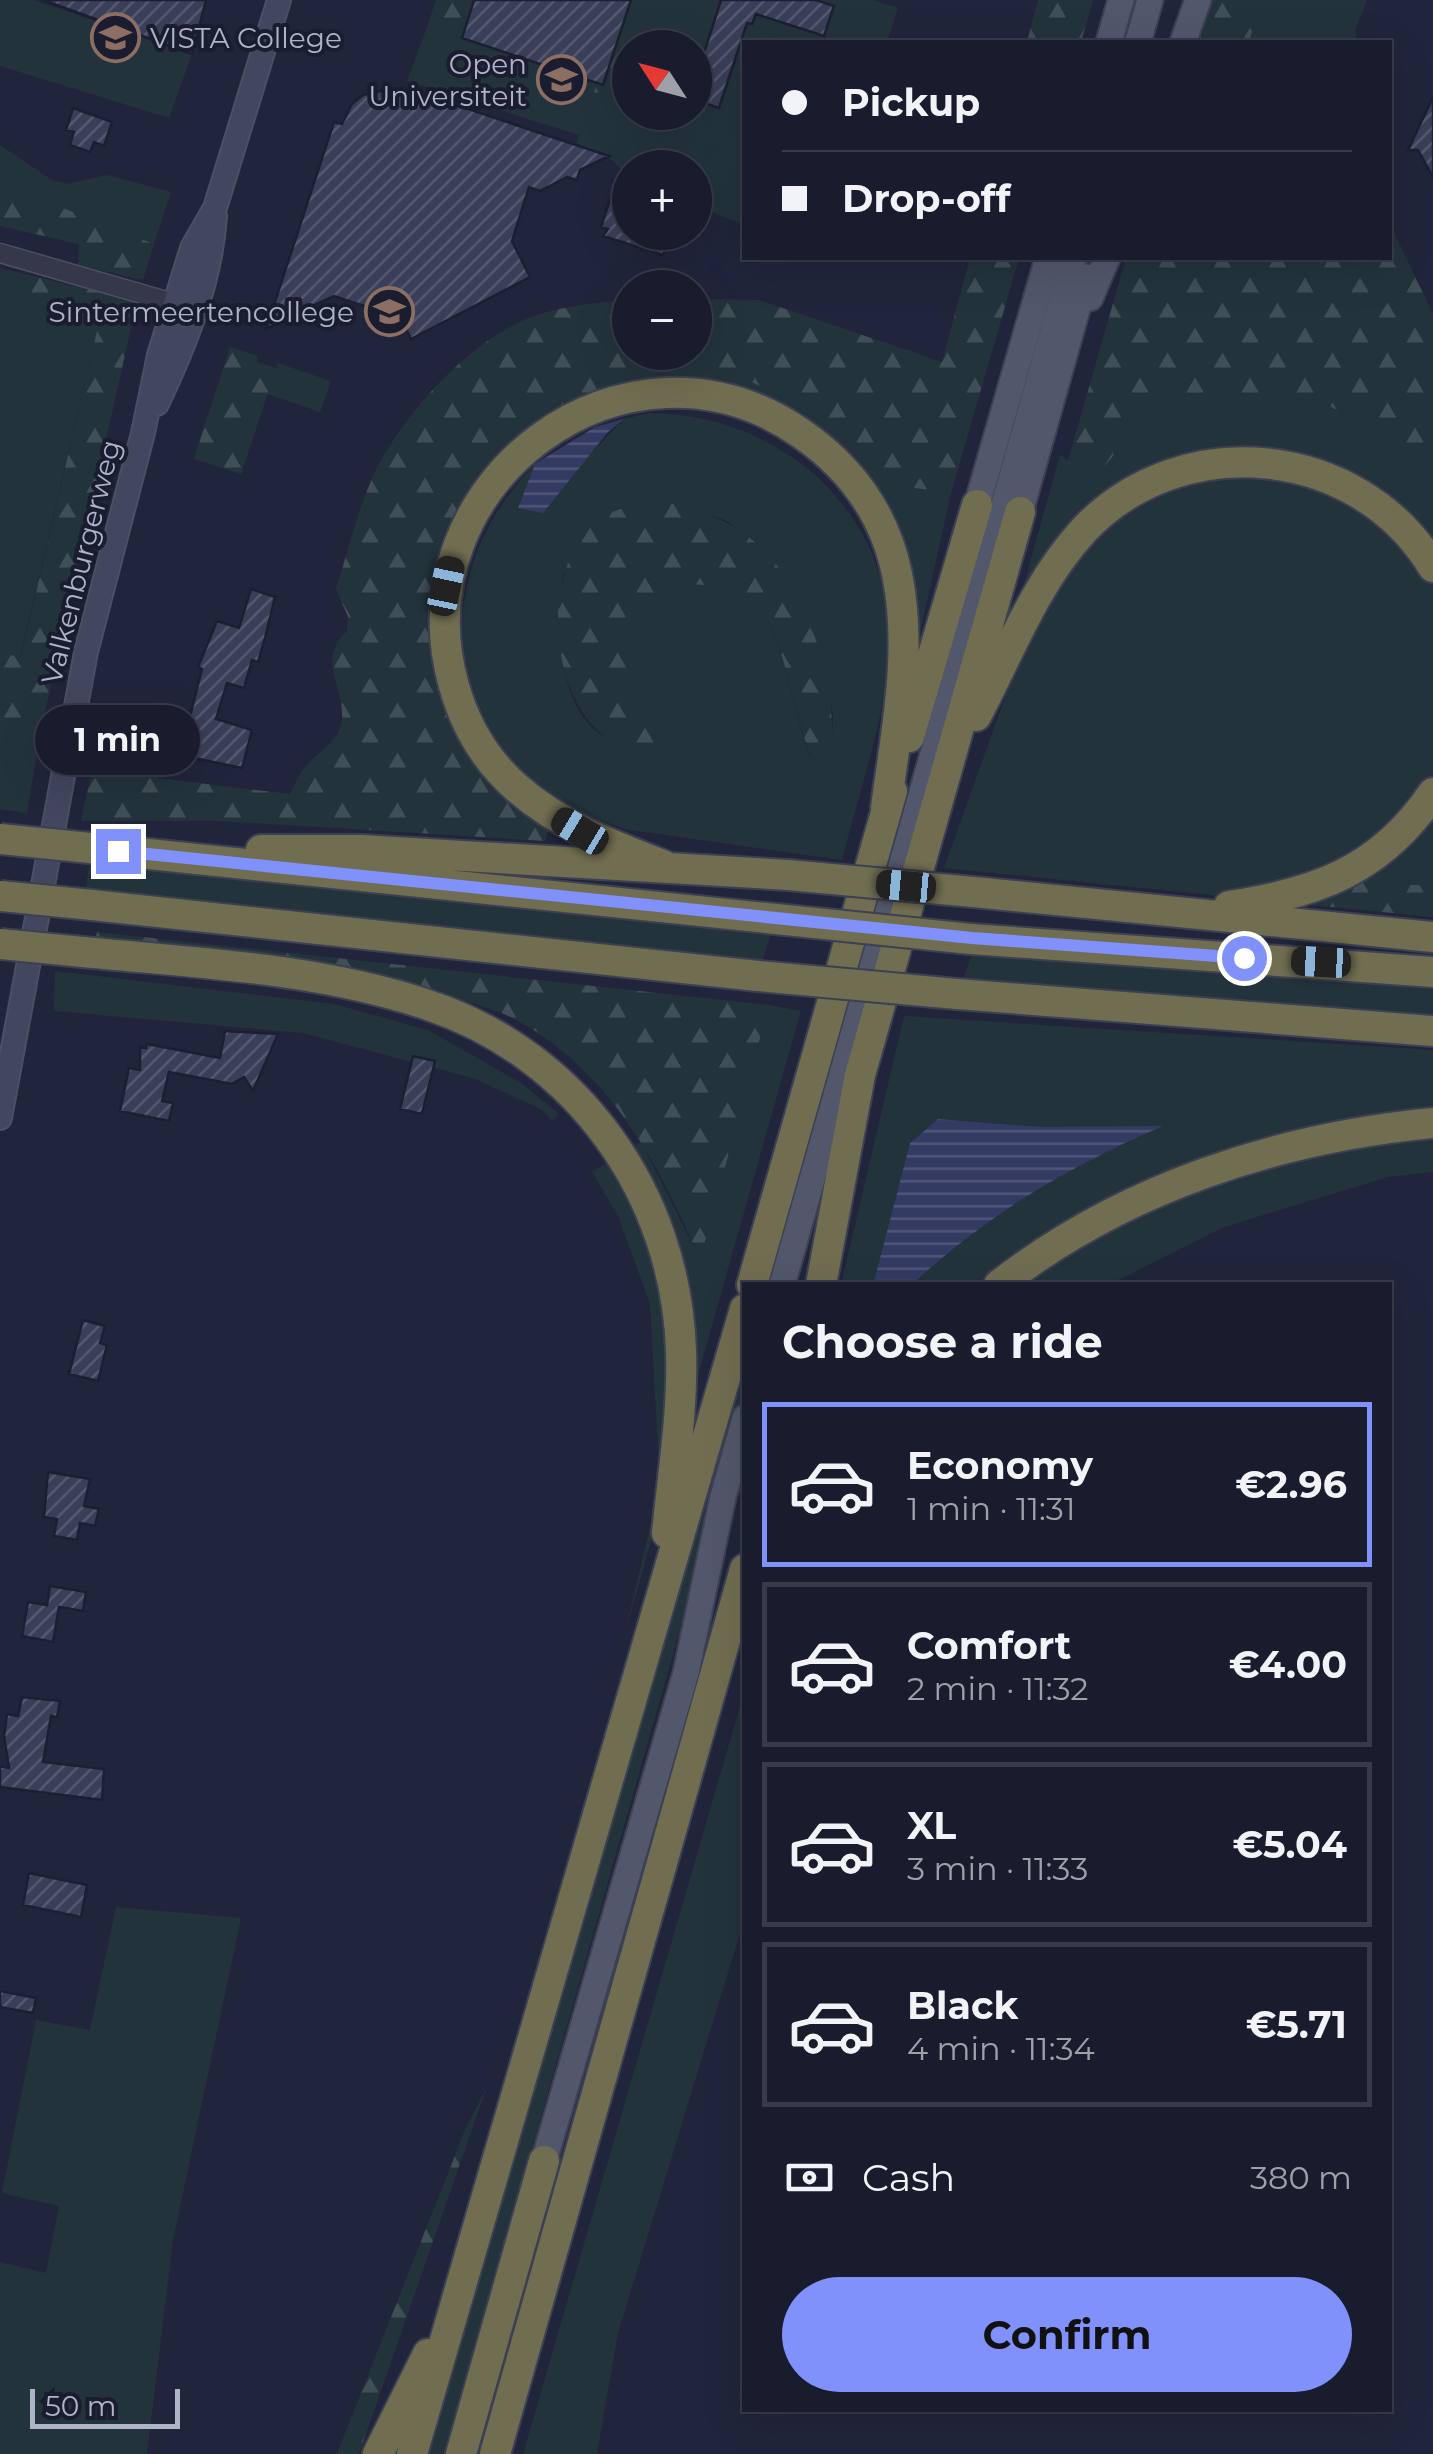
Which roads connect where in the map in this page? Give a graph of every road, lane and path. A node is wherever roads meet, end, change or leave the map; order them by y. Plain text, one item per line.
1 (279, 0) edge
2 (1121, 0) edge
3 (1150, 0) edge
4 (1198, 0) edge
5 (1110, 40) edge
6 (1139, 40) edge
7 (1185, 40) edge
8 (0, 253) edge
9 (1047, 260) edge
10 (1073, 260) edge
11 (1090, 260) edge
12 (1106, 260) edge
13 (184, 306) junction
14 (1069, 344) junction
15 (977, 505) joint
16 (1020, 512) joint
17 (1433, 567) edge
18 (946, 773) junction
19 (1433, 794) edge
20 (886, 808) junction
21 (0, 839) edge
22 (109, 850) junction
23 (663, 865) junction
24 (0, 896) edge
25 (1185, 913) junction
26 (1433, 937) edge
27 (0, 944) edge
28 (1433, 972) edge
29 (1433, 1031) edge
30 (0, 1118) edge
31 (1433, 1123) edge
32 (753, 1282) edge
33 (783, 1282) edge
34 (821, 1282) edge
35 (1004, 1282) edge
36 (742, 1319) edge
37 (742, 1429) edge
38 (742, 1579) edge
39 (660, 1605) junction
40 (742, 1638) edge
41 (696, 1739) junction
42 (544, 2160) joint
43 (460, 2291) junction
44 (499, 2444) edge
45 (378, 2454) edge
46 (412, 2454) edge
47 (461, 2454) edge

1 - 13 street, Valkenburgerweg
2 - 5 main road
3 - 6 main road
4 - 7 main road
8 - 13 street
9 - 15 main road
10 - 33 main road
11 - 14 main road
12 - 14 main road
13 - 30 street, Valkenburgerweg
14 - 16 main road
15 - 20 highway
16 - 18 highway
17 - 18 highway
18 - 34 highway
19 - 25 highway
20 - 23 highway
20 - 32 highway
21 - 22 highway, bridge
22 - 23 highway
22 - 28 highway, bridge
23 - 25 highway, bridge
24 - 29 highway, bridge
25 - 26 highway
27 - 39 highway, bridge
31 - 35 highway
36 - 39 highway
37 - 42 main road
38 - 41 highway
39 - 43 highway
40 - 41 highway
41 - 44 highway
42 - 47 highway
43 - 45 highway
43 - 46 highway

